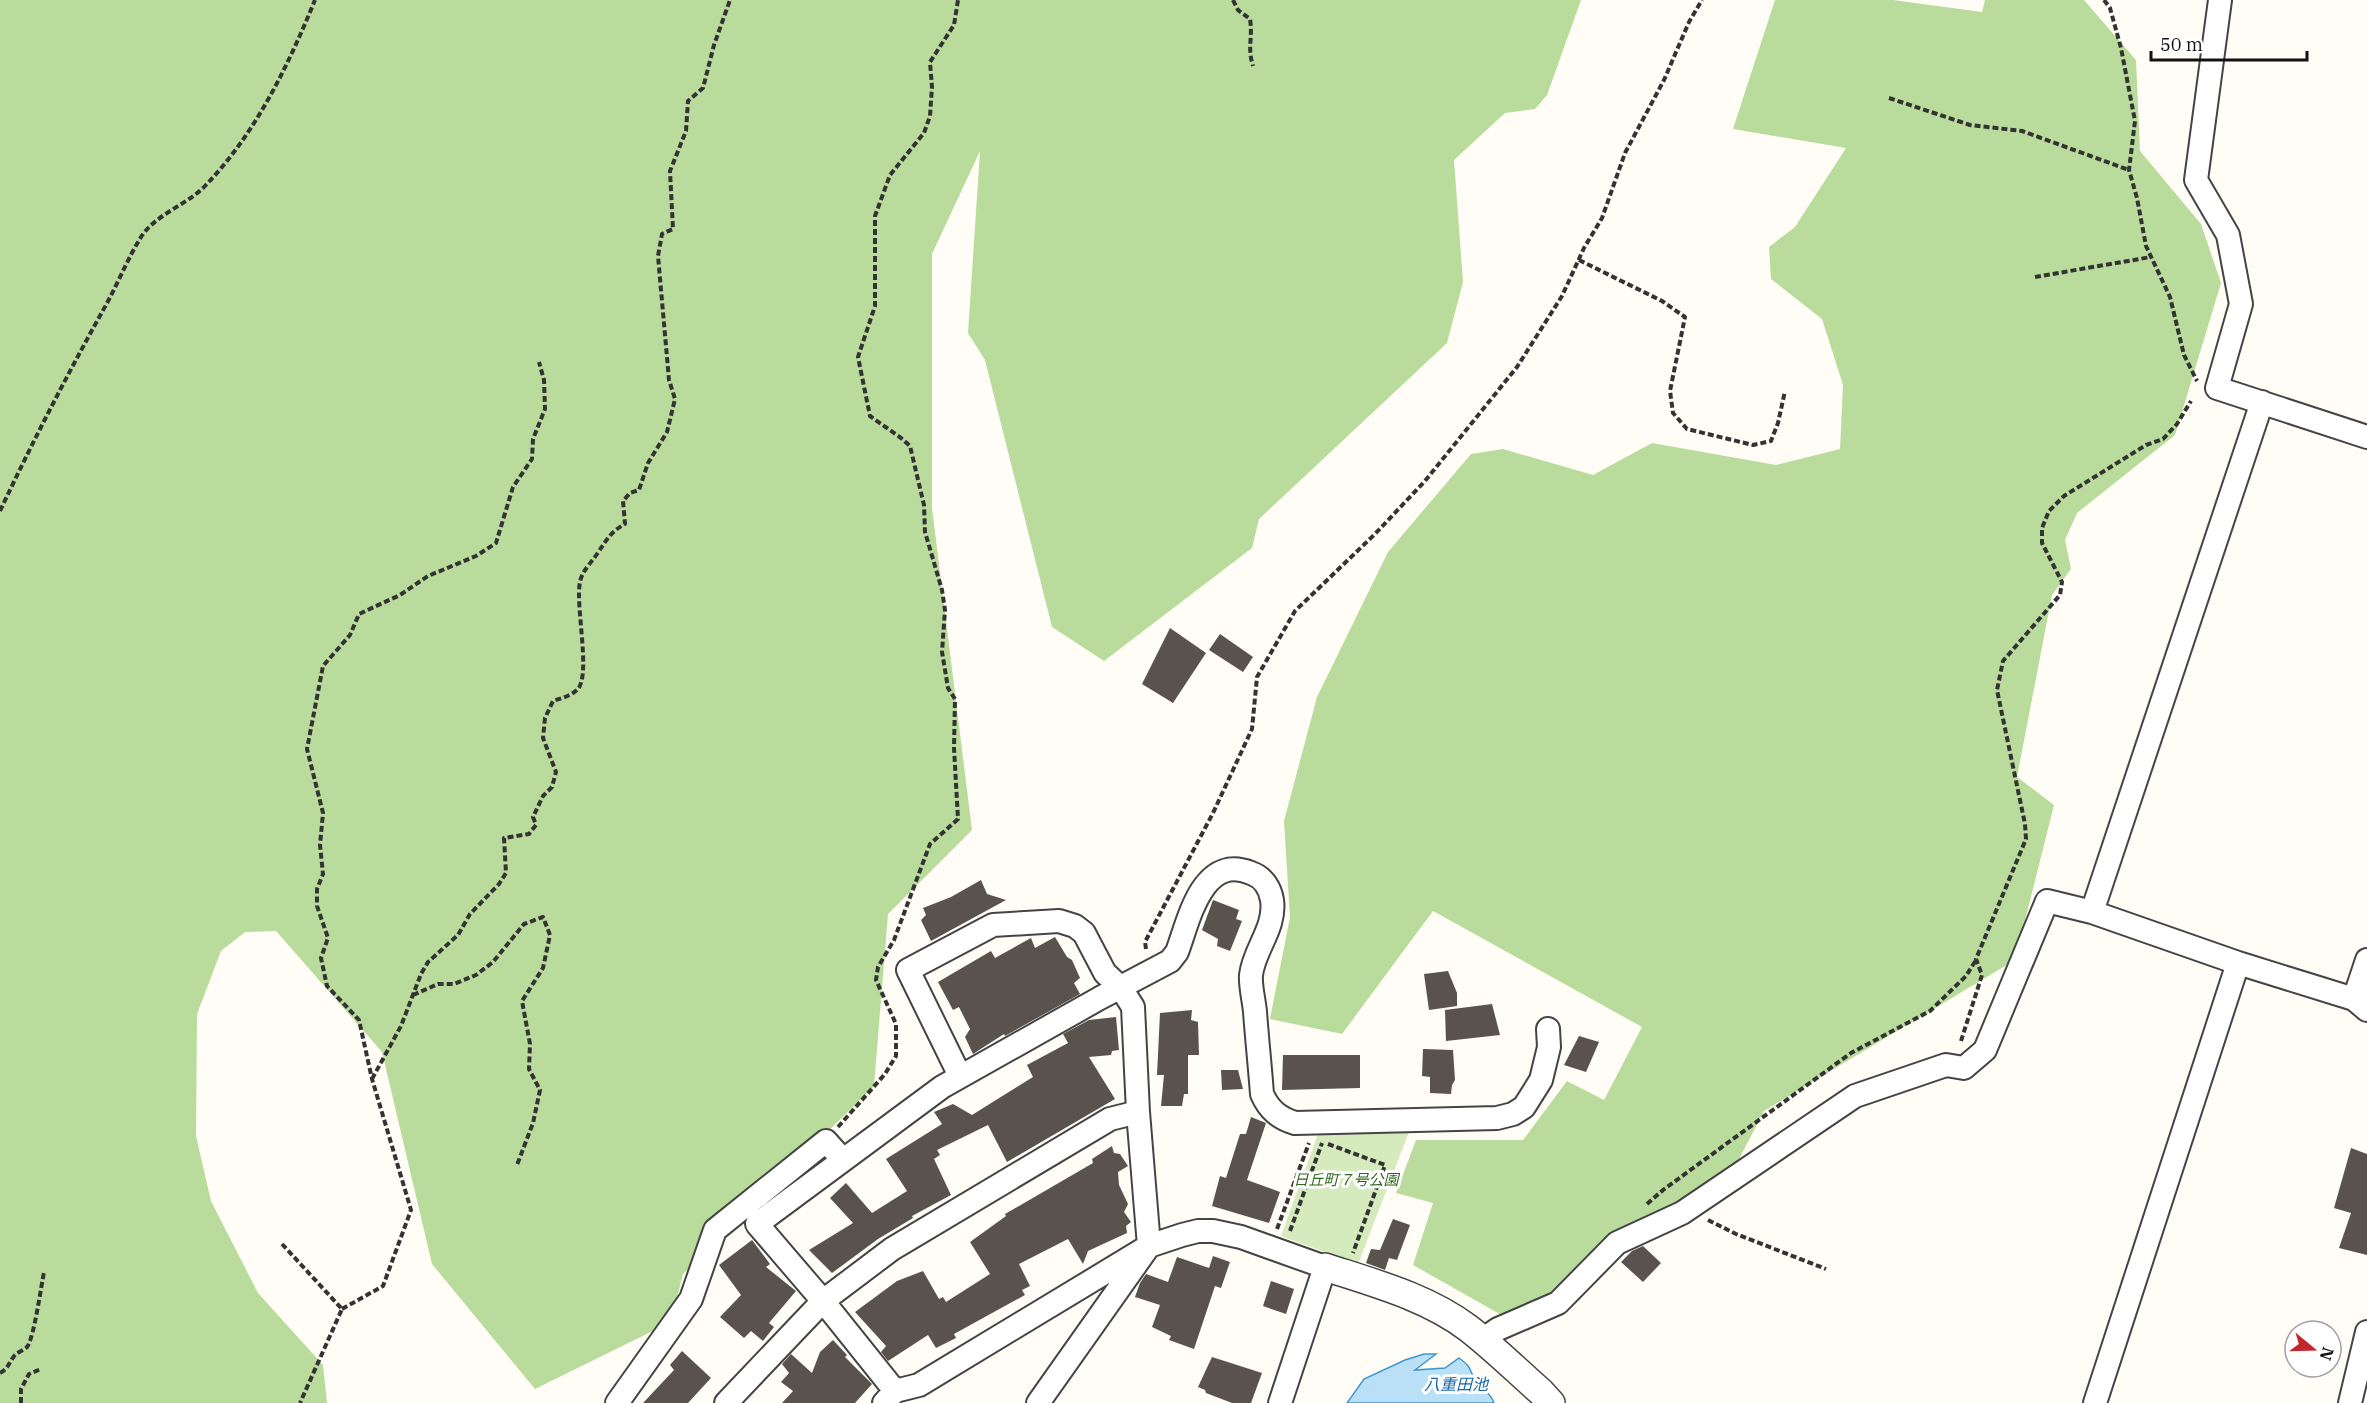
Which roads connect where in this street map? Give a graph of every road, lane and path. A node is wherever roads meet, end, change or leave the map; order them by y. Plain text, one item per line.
1 (315, 0) edge
2 (730, 0) edge
3 (958, 0) edge
4 (1233, 0) edge
5 (1702, 0) edge
6 (2104, 0) edge
7 (2220, 0) edge
8 (1252, 66) dead end
9 (1889, 98) dead end
10 (2129, 170) junction
11 (2151, 257) junction
12 (1579, 260) junction
13 (2035, 277) dead end
14 (539, 362) dead end
15 (2217, 388) junction
16 (1785, 391) dead end
17 (2191, 401) dead end
18 (2262, 402) junction
19 (2367, 437) edge
20 (0, 511) edge
21 (2091, 912) junction
22 (1976, 959) junction
23 (2367, 960) edge
24 (2238, 963) junction
25 (1147, 974) junction
26 (1121, 988) junction
27 (412, 996) junction
28 (2361, 1004) edge
29 (1548, 1029) dead end
30 (1946, 1065) junction
31 (960, 1076) junction
32 (372, 1079) junction
33 (1138, 1112) junction
34 (1317, 1123) junction
35 (826, 1141) junction
36 (843, 1160) junction
37 (517, 1165) dead end
38 (1640, 1211) dead end
39 (1682, 1213) junction
40 (282, 1244) dead end
41 (1149, 1246) junction
42 (1280, 1250) junction
43 (1352, 1256) dead end
44 (1325, 1267) junction
45 (1826, 1269) dead end
46 (44, 1272) dead end
47 (823, 1301) junction
48 (342, 1309) junction
49 (2367, 1332) edge
50 (1482, 1340) junction
51 (41, 1369) dead end
52 (0, 1373) edge
53 (889, 1397) edge
54 (21, 1403) edge
55 (300, 1403) edge
56 (617, 1403) edge
57 (726, 1403) edge
58 (1038, 1403) edge
59 (1280, 1403) edge
60 (1551, 1403) edge
61 (2095, 1403) edge
62 (2350, 1403) edge

1 - 20 path
2 - 27 path
3 - 35 path
4 - 8 path
5 - 12 path
6 - 10 path
7 - 15 street
9 - 10 path
10 - 11 path
11 - 13 path
11 - 15 path
12 - 16 path
12 - 25 path
14 - 32 path
15 - 18 street
17 - 22 path
18 - 19 street
18 - 21 street
21 - 24 street
21 - 30 street
22 - 30 path
22 - 38 path
23 - 28 street
24 - 28 street
24 - 61 street
25 - 26 street
25 - 34 street
26 - 31 street
26 - 31 street
26 - 33 street
27 - 32 path
27 - 37 path
29 - 34 street
30 - 39 street
31 - 36 street
32 - 48 path
33 - 41 street
33 - 47 street
34 - 42 path
35 - 36 street
35 - 56 street
36 - 47 street
39 - 45 path
39 - 50 street
40 - 48 path
41 - 42 street
41 - 53 street
41 - 58 street
42 - 43 path
42 - 44 street
44 - 50 street
44 - 59 street
46 - 52 path
47 - 53 street
47 - 57 street
48 - 55 path
49 - 62 street
50 - 60 street
51 - 54 path

